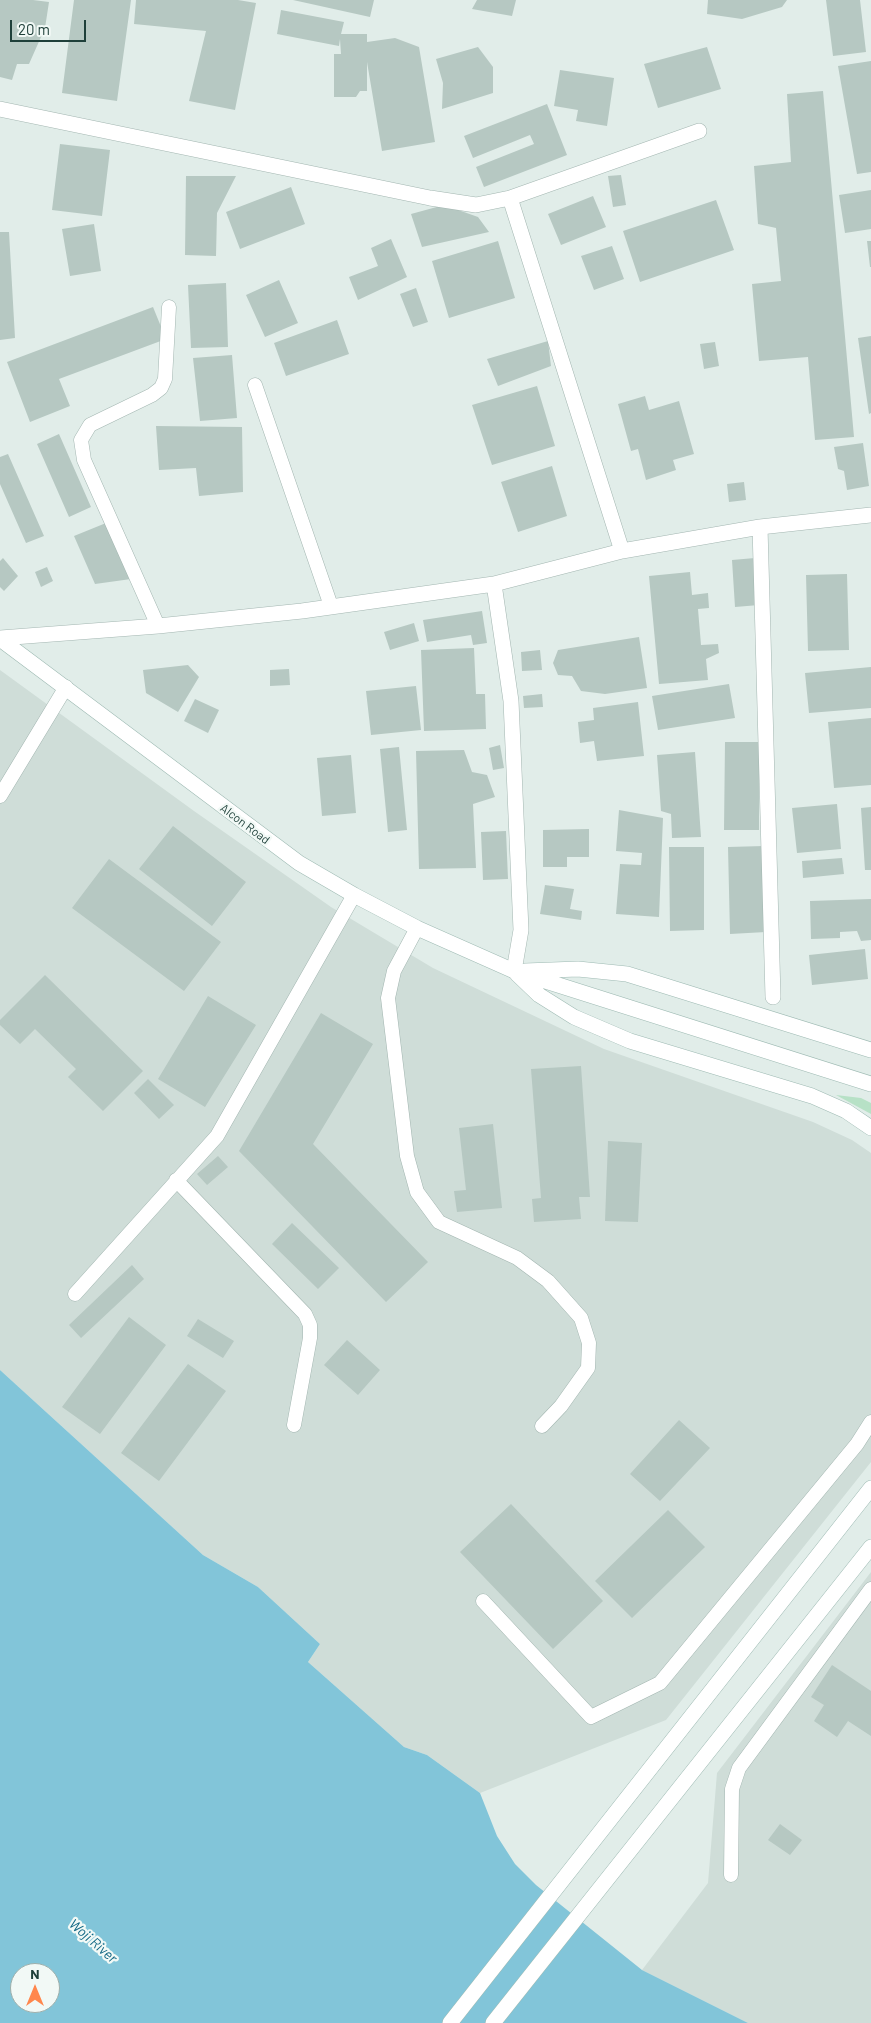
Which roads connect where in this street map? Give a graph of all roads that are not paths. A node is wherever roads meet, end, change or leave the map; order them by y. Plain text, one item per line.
1 (0, 109) edge
2 (698, 131) dead end
3 (510, 198) junction
4 (168, 306) dead end
5 (255, 385) dead end
6 (871, 515) edge
7 (760, 527) junction
8 (622, 551) junction
9 (494, 584) junction
10 (330, 606) junction
11 (158, 626) junction
12 (0, 638) edge
13 (66, 687) junction
14 (0, 796) edge
15 (354, 895) junction
16 (417, 928) junction
17 (514, 971) junction
18 (772, 997) dead end
19 (871, 1050) edge
20 (871, 1084) edge
21 (871, 1128) edge
22 (176, 1180) junction
23 (75, 1294) dead end
24 (871, 1422) edge
25 (294, 1425) dead end
26 (542, 1426) dead end
27 (871, 1488) edge
28 (871, 1548) edge
29 (871, 1589) edge
30 (483, 1601) dead end
31 (731, 1876) dead end
32 (450, 2023) edge
33 (493, 2023) edge

1 - 3 main road
2 - 3 main road
3 - 8 main road
4 - 11 lane
5 - 10 lane
6 - 7 main road
7 - 8 main road
7 - 18 main road
8 - 9 main road
9 - 10 main road
9 - 17 main road
10 - 11 main road
11 - 12 main road
12 - 13 main road, Alcon Road
13 - 14 lane
13 - 15 main road, Alcon Road
15 - 16 main road, Alcon Road
15 - 22 lane
16 - 17 main road, Alcon Road
16 - 26 lane
17 - 19 main road
17 - 20 main road
17 - 21 main road
22 - 23 lane
22 - 25 lane
24 - 30 lane
27 - 32 main road
28 - 33 main road
29 - 31 lane

